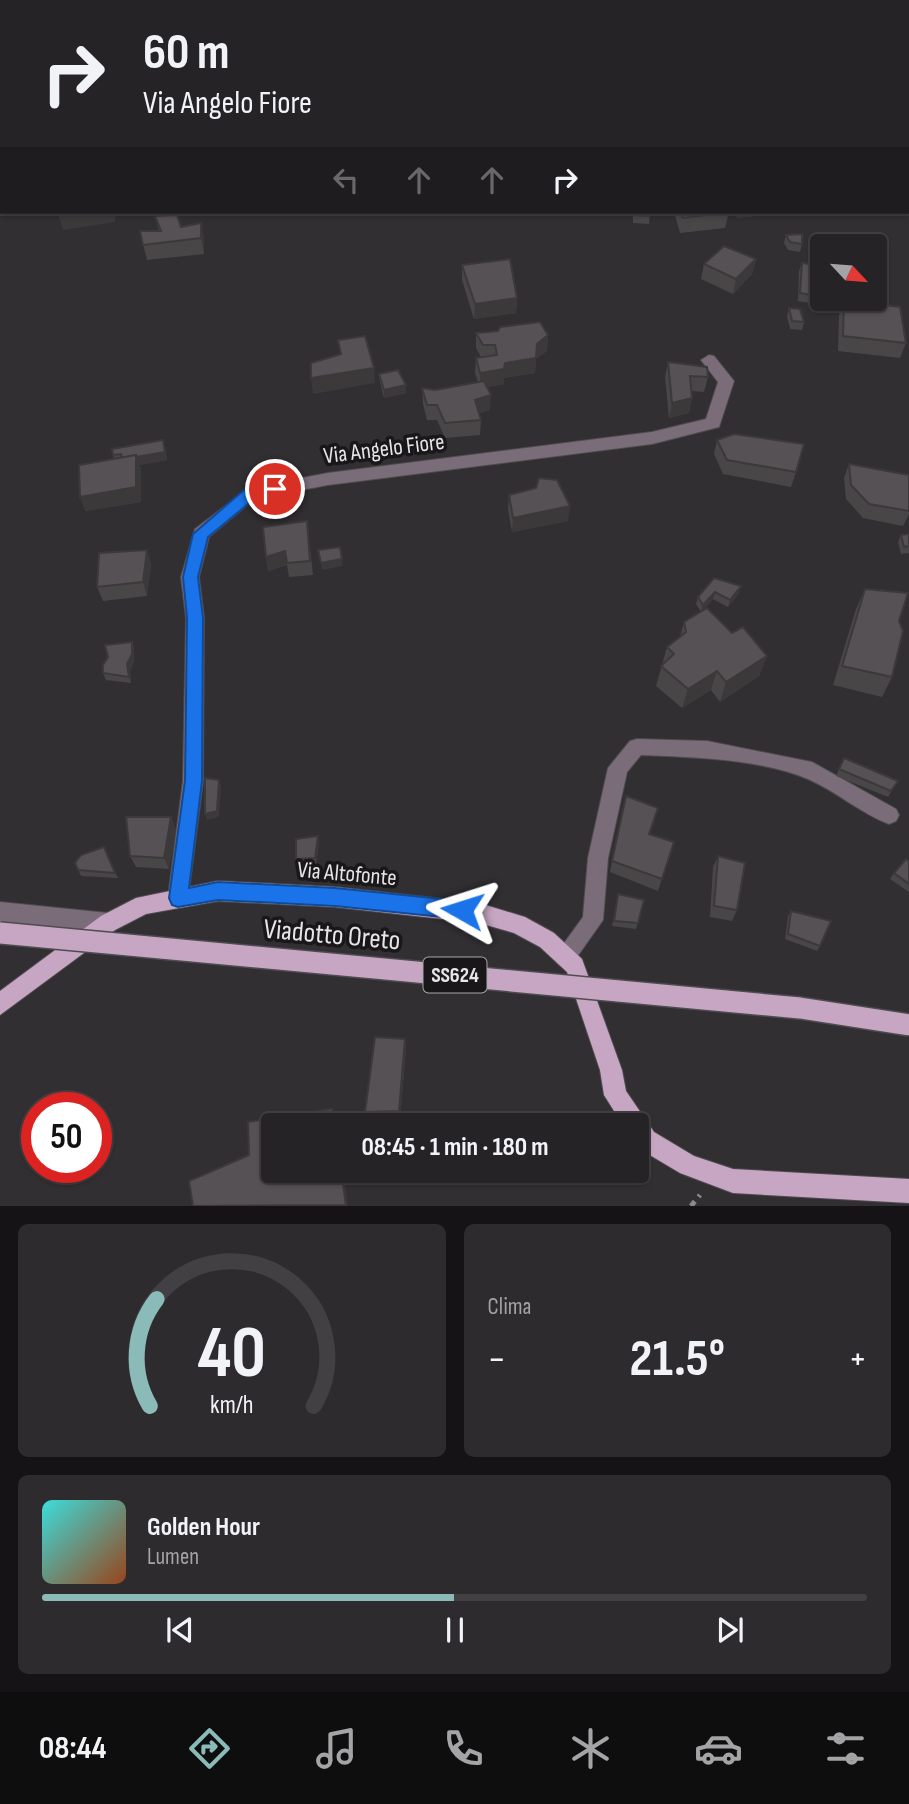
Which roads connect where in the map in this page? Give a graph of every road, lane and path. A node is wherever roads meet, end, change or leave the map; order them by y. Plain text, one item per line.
1 (709, 360) dead end
2 (889, 815) dead end
3 (178, 898) junction
4 (0, 912) edge
5 (107, 923) junction
6 (0, 933) edge
7 (565, 957) junction
8 (0, 1004) edge
9 (909, 1025) edge
10 (627, 1113) edge
11 (649, 1142) edge
12 (909, 1191) edge

1 - 3 street, Via Angelo Fiore
2 - 7 street
3 - 5 main road, Via Altofonte
3 - 7 main road, Via Altofonte
4 - 5 street
5 - 8 main road, Via Altofonte
6 - 9 main road, Viadotto Oreto / SS624, bridge
7 - 10 main road, Via Altofonte
11 - 12 main road, Via Altofonte

